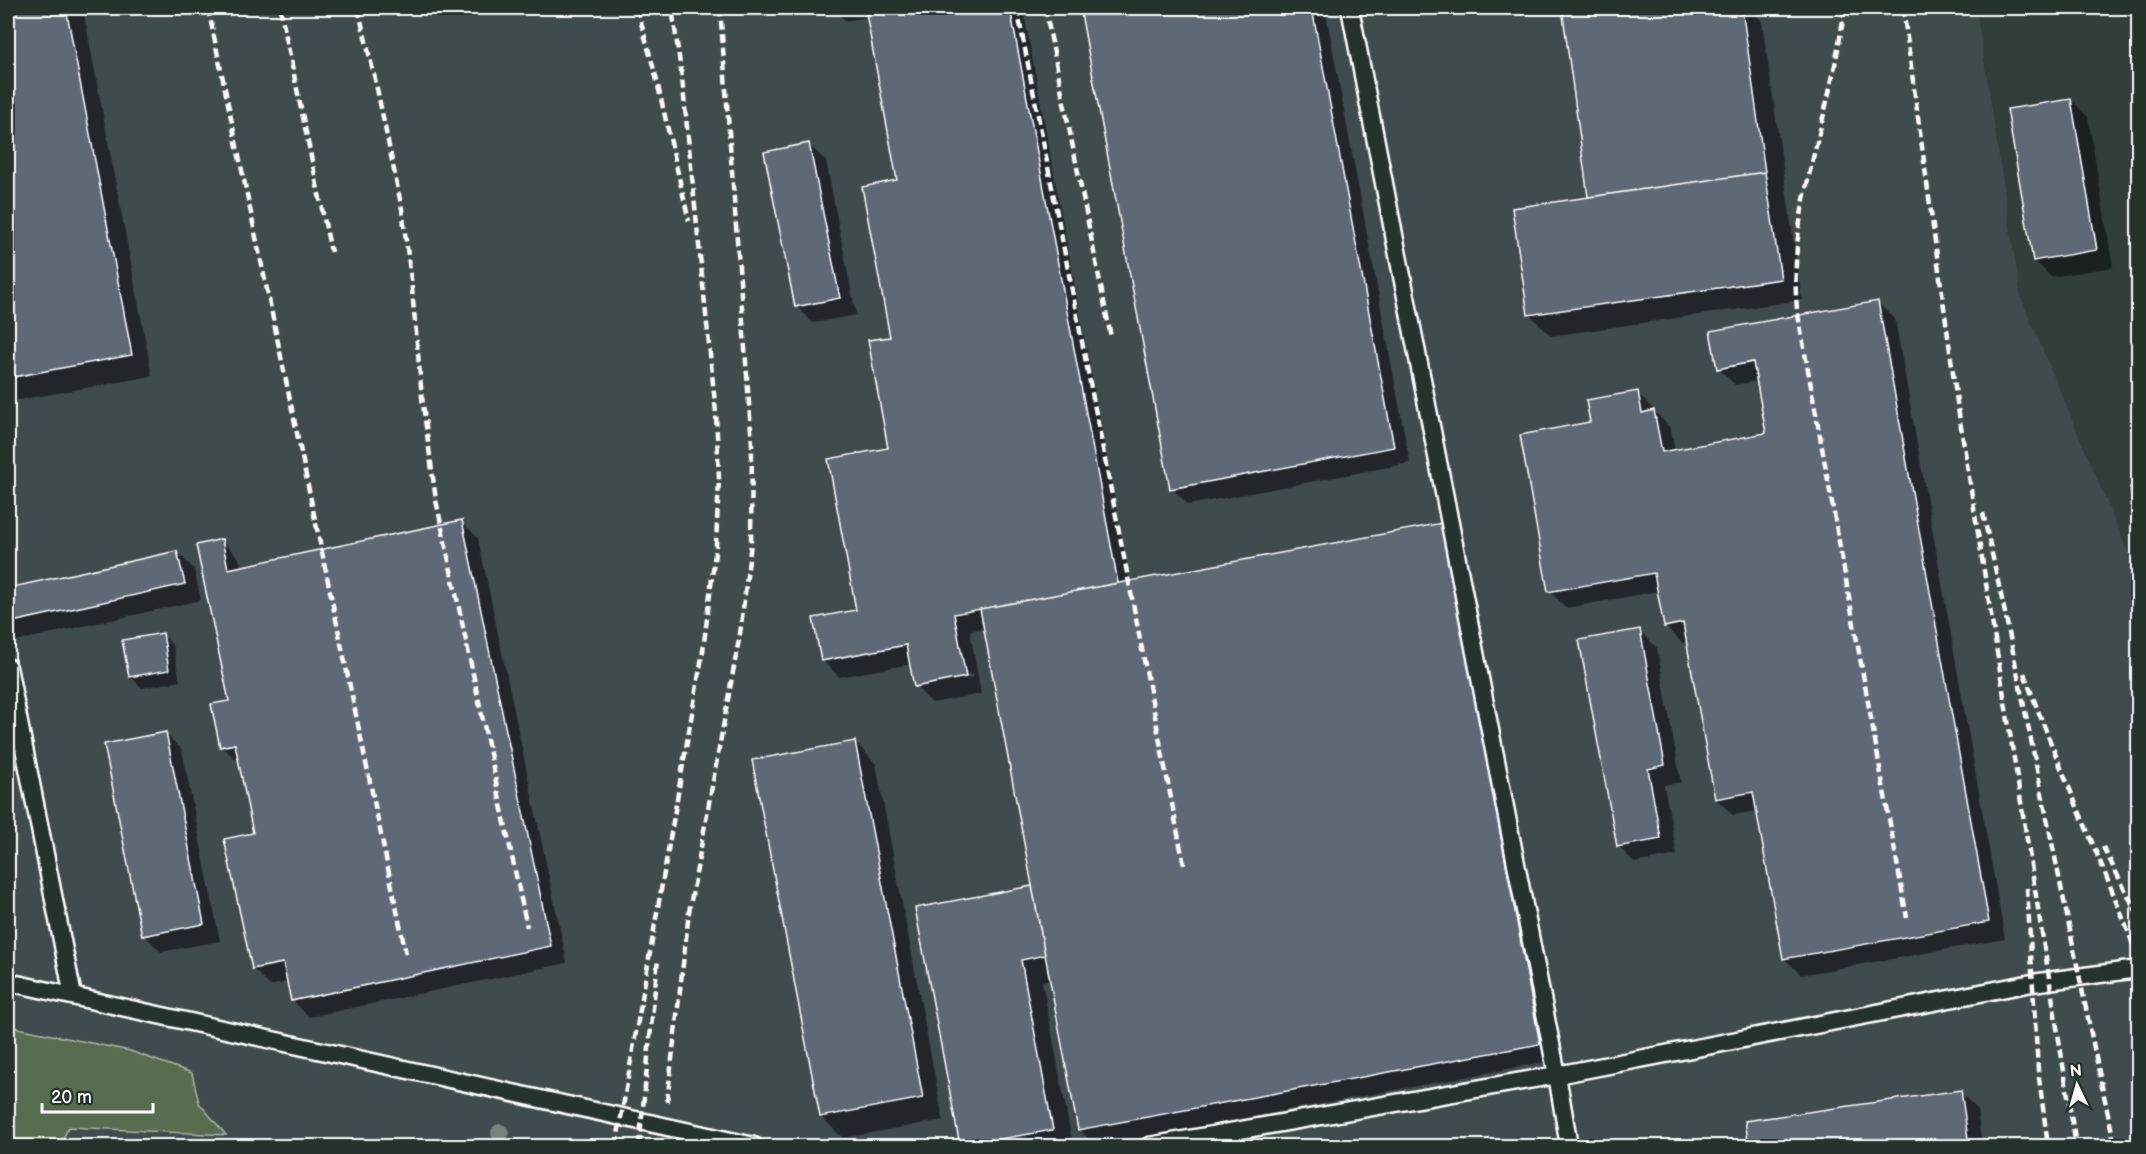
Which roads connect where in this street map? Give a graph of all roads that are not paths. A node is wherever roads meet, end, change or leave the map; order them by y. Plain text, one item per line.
1 (1350, 8) edge
2 (8, 667) edge
3 (2139, 969) edge
4 (8, 982) edge
5 (73, 996) junction
6 (1557, 1075) junction
7 (754, 1146) edge
8 (1149, 1146) edge
9 (1569, 1146) edge

1 - 6 lane
2 - 5 lane
3 - 6 lane
4 - 5 lane
5 - 7 lane
6 - 8 lane
6 - 9 lane

